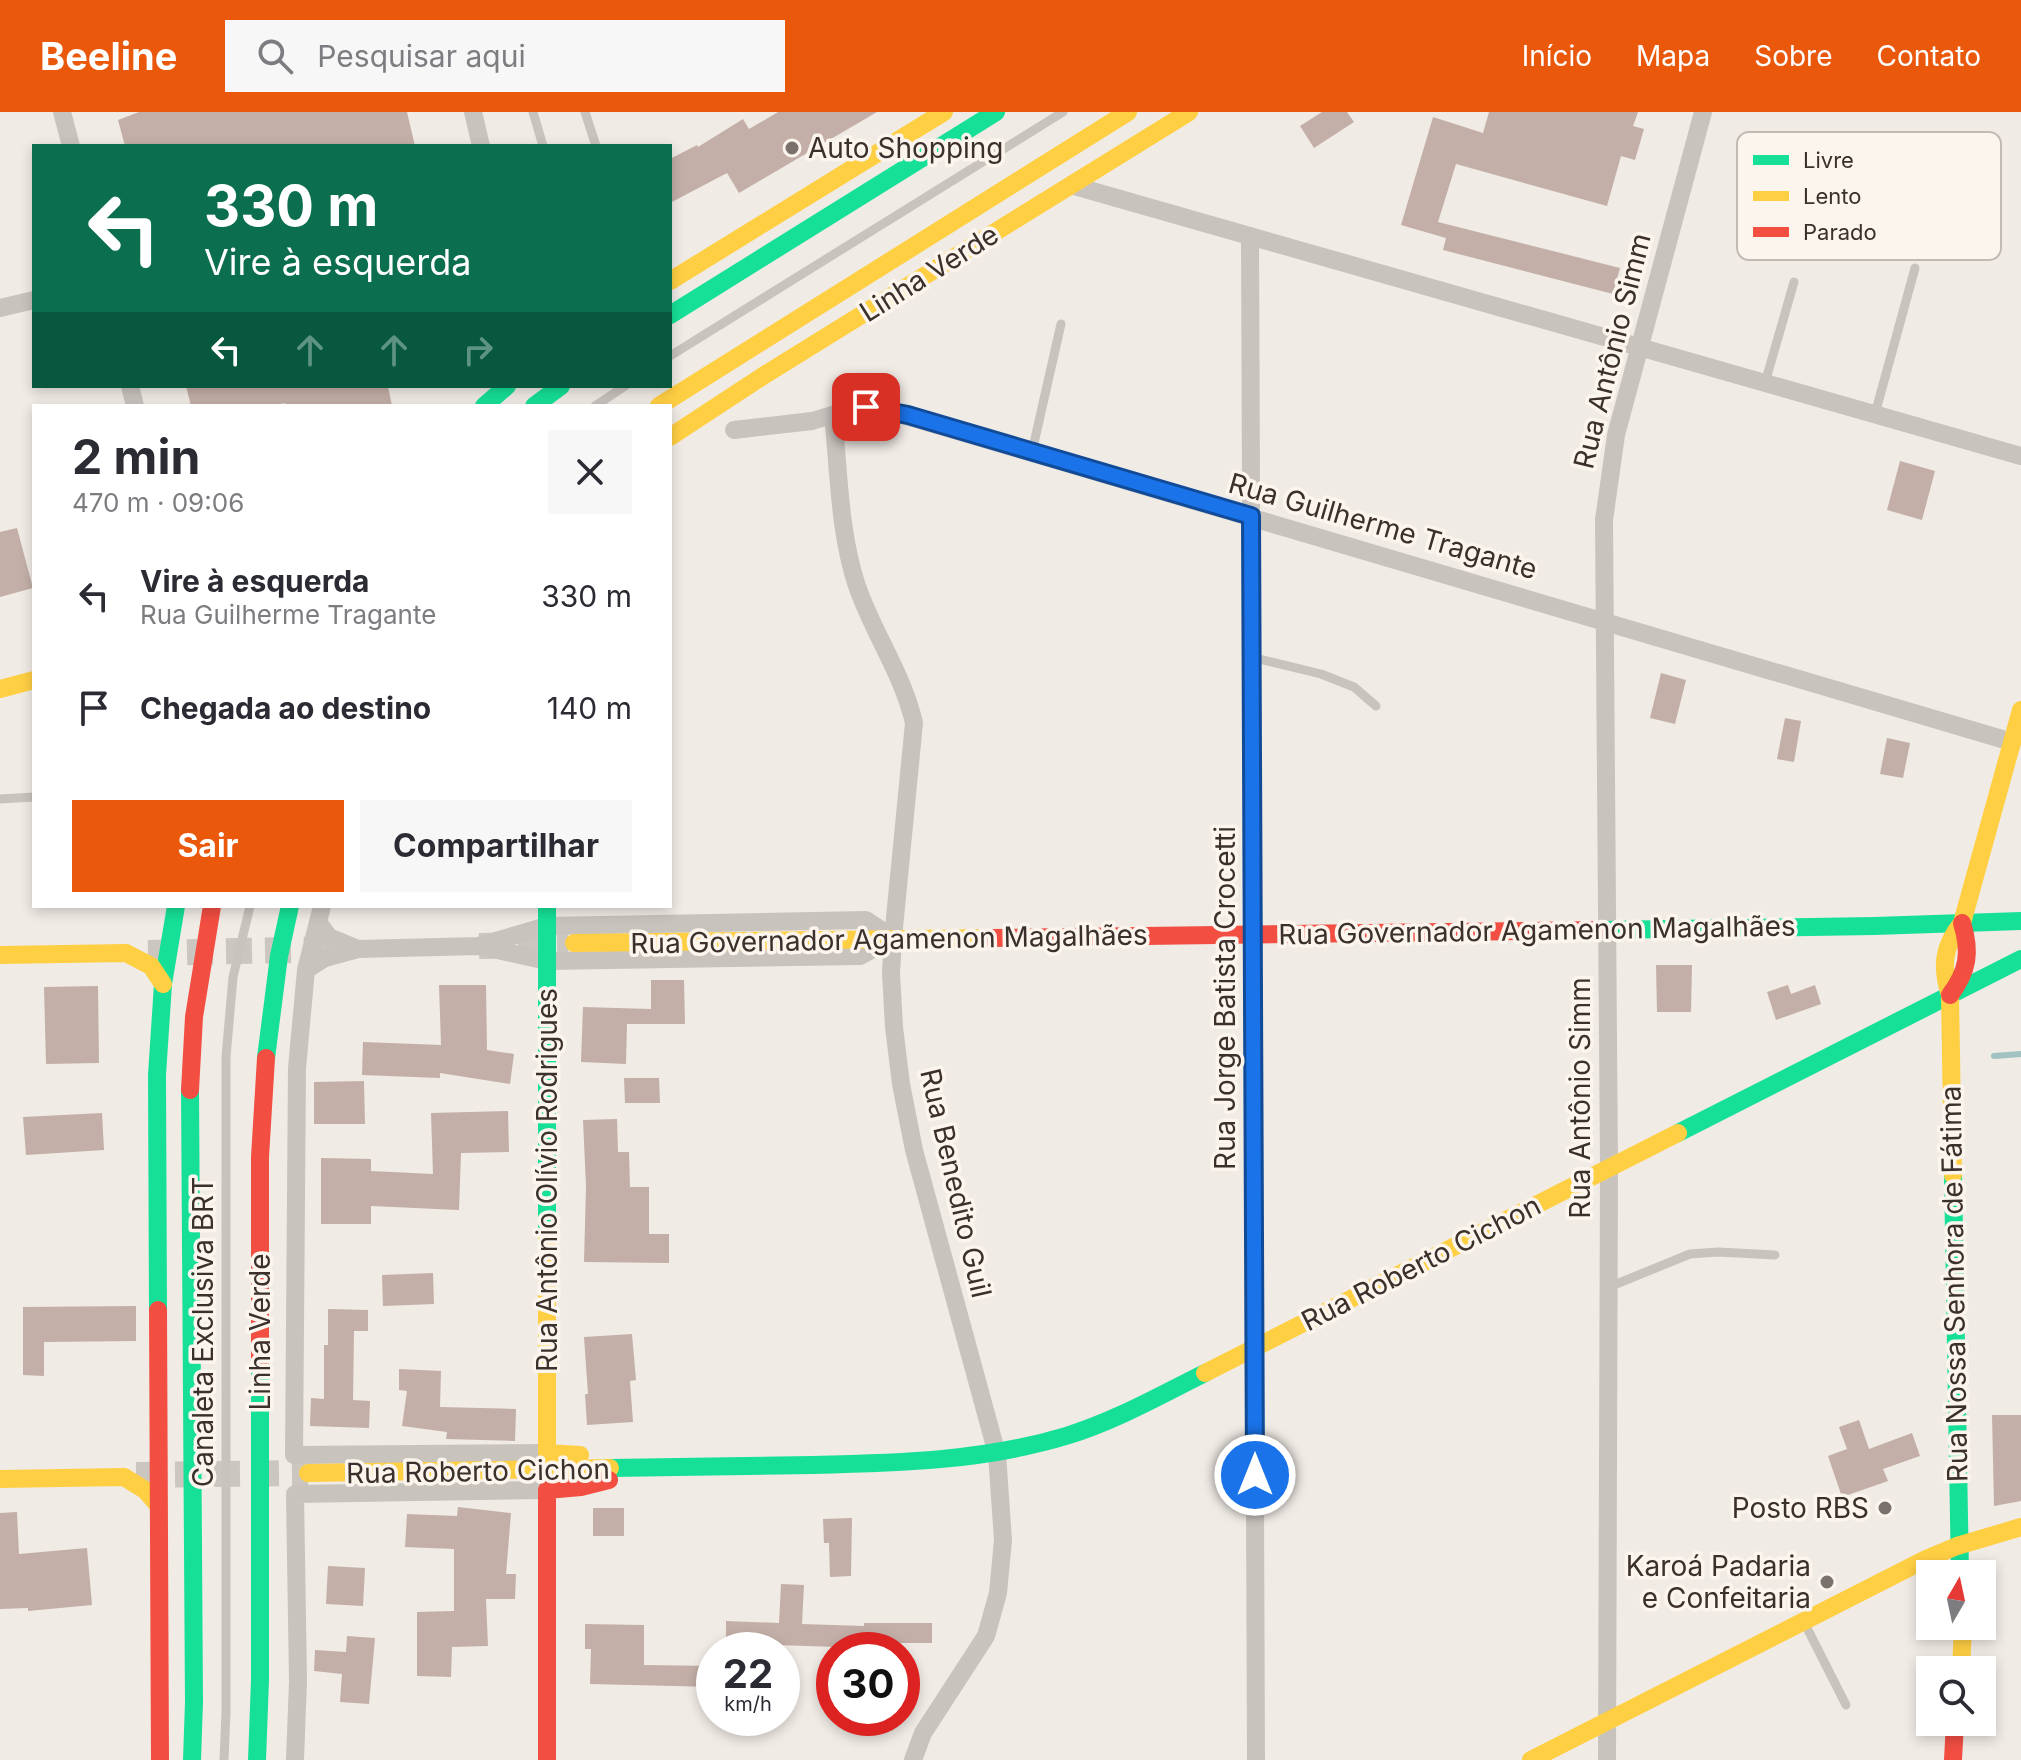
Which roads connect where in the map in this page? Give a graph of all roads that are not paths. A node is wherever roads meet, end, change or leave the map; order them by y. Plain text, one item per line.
1 (62, 112) edge
2 (473, 112) edge
3 (533, 112) edge
4 (944, 112) edge
5 (996, 112) edge
6 (1063, 112) edge
7 (1128, 112) edge
8 (1189, 112) edge
9 (1703, 112) edge
10 (588, 113) edge
11 (70, 144) edge
12 (481, 144) edge
13 (542, 144) edge
14 (596, 144) edge
15 (1071, 185) junction
16 (1250, 236) junction
17 (1915, 268) dead end
18 (672, 280) edge
19 (1794, 282) dead end
20 (32, 300) edge
21 (0, 308) edge
22 (672, 314) edge
23 (1061, 324) dead end
24 (1640, 347) junction
25 (672, 355) edge
26 (1765, 383) junction
27 (505, 388) edge
28 (558, 388) edge
29 (622, 388) edge
30 (486, 404) edge
31 (537, 404) edge
32 (598, 404) edge
33 (662, 404) edge
34 (1875, 414) junction
35 (833, 415) junction
36 (734, 430) dead end
37 (672, 436) edge
38 (1032, 452) junction
39 (2021, 456) edge
40 (1251, 516) junction
41 (1604, 621) junction
42 (1251, 657) junction
43 (32, 681) edge
44 (0, 689) edge
45 (1376, 706) dead end
46 (2021, 710) edge
47 (2012, 742) junction
48 (32, 797) edge
49 (0, 799) edge
50 (212, 908) edge
51 (250, 908) edge
52 (290, 908) edge
53 (547, 908) edge
54 (174, 912) edge
55 (320, 914) edge
56 (2021, 921) edge
57 (1962, 923) junction
58 (547, 926) junction
59 (1607, 929) junction
60 (1253, 933) junction
61 (893, 938) junction
62 (574, 943) tunnel mouth
63 (479, 946) junction
64 (358, 949) junction
65 (126, 953) junction
66 (0, 955) edge
67 (2021, 959) edge
68 (547, 961) junction
69 (306, 970) junction
70 (163, 984) junction
71 (1950, 995) junction
72 (1609, 1168) junction
73 (1775, 1255) dead end
74 (1609, 1287) junction
75 (1254, 1348) junction
76 (159, 1438) junction
77 (547, 1453) junction
78 (997, 1454) junction
79 (648, 1469) junction
80 (308, 1473) tunnel mouth
81 (124, 1477) junction
82 (0, 1479) edge
83 (547, 1490) junction
84 (159, 1506) junction
85 (2021, 1527) edge
86 (1957, 1546) junction
87 (1958, 1560) edge
88 (1803, 1621) junction
89 (1846, 1705) dead end
90 (1607, 1721) junction
91 (1954, 1736) edge
92 (160, 1760) edge
93 (192, 1760) edge
94 (224, 1760) edge
95 (257, 1760) edge
96 (295, 1760) edge
97 (547, 1760) edge
98 (913, 1760) edge
99 (1256, 1760) edge
100 (1531, 1760) edge
101 (1607, 1760) edge
102 (1953, 1760) edge

1 - 11 street
2 - 12 street
3 - 13 lane
4 - 18 main road
5 - 22 main road
6 - 25 lane
7 - 33 main road, Linha Verde
8 - 15 main road, Linha Verde
9 - 24 street, Rua Antônio Simm
10 - 14 lane
15 - 16 street
15 - 37 main road, Linha Verde
16 - 24 street
16 - 40 street, Rua Jorge Batista Crocetti
17 - 34 lane
19 - 26 lane
20 - 21 street
23 - 38 lane
24 - 26 street
24 - 41 street, Rua Antônio Simm
26 - 34 street
27 - 30 main road
28 - 31 main road
29 - 32 lane
34 - 39 street
35 - 36 street, Rua Guilherme Tragante
35 - 38 street, Rua Guilherme Tragante
35 - 61 street, Rua Benedito Guil
38 - 40 street, Rua Guilherme Tragante
40 - 41 street, Rua Guilherme Tragante
40 - 42 street, Rua Jorge Batista Crocetti
41 - 47 street, Rua Guilherme Tragante
41 - 59 street, Rua Antônio Simm
42 - 45 lane
42 - 60 street, Rua Jorge Batista Crocetti
43 - 44 main road
46 - 47 main road
47 - 57 main road
48 - 49 lane
50 - 93 main road
51 - 94 lane, Canaleta Exclusiva BRT
52 - 95 main road, Linha Verde
53 - 58 main road, Rua Antônio Olívio Rodrigues
54 - 65 main road
54 - 70 main road
55 - 64 street
55 - 69 street, Linha Verde
56 - 57 main road, Rua Governador Agamenon Magalhães
57 - 59 main road, Rua Governador Agamenon Magalhães
57 - 71 main road, Rua Nossa Senhora de Fátima
57 - 71 main road, Rua Nossa Senhora de Fátima
58 - 61 street
58 - 63 street
58 - 68 main road, Rua Antônio Olívio Rodrigues
59 - 60 main road, Rua Governador Agamenon Magalhães
59 - 72 street, Rua Antônio Simm
60 - 61 main road, Rua Governador Agamenon Magalhães
60 - 75 street, Rua Jorge Batista Crocetti
61 - 62 main road, Rua Governador Agamenon Magalhães
61 - 68 street
61 - 78 street, Rua Benedito Guil
63 - 64 street
63 - 68 street
64 - 69 street
65 - 66 main road
65 - 70 main road
67 - 71 main road, Rua Roberto Cichon
68 - 77 main road, Rua Antônio Olívio Rodrigues
69 - 77 street, Linha Verde
70 - 76 main road
71 - 72 main road, Rua Roberto Cichon
71 - 86 main road, Rua Nossa Senhora de Fátima
72 - 74 street, Rua Antônio Simm
72 - 75 main road, Rua Roberto Cichon
73 - 74 lane
74 - 90 street, Rua Antônio Simm
75 - 78 main road, Rua Roberto Cichon
75 - 99 street, Rua Jorge Batista Crocetti
76 - 81 main road
76 - 84 main road
77 - 79 main road
78 - 79 main road, Rua Roberto Cichon
78 - 98 street, Rua Benedito Guil
79 - 80 main road, Rua Roberto Cichon
79 - 83 main road, Rua Roberto Cichon
81 - 82 main road
81 - 84 main road
83 - 96 street
83 - 97 main road
84 - 92 main road
85 - 86 main road
86 - 87 main road, Rua Nossa Senhora de Fátima
86 - 88 main road
88 - 89 lane
88 - 90 main road
90 - 100 main road
90 - 101 street, Rua Antônio Simm
91 - 102 main road

